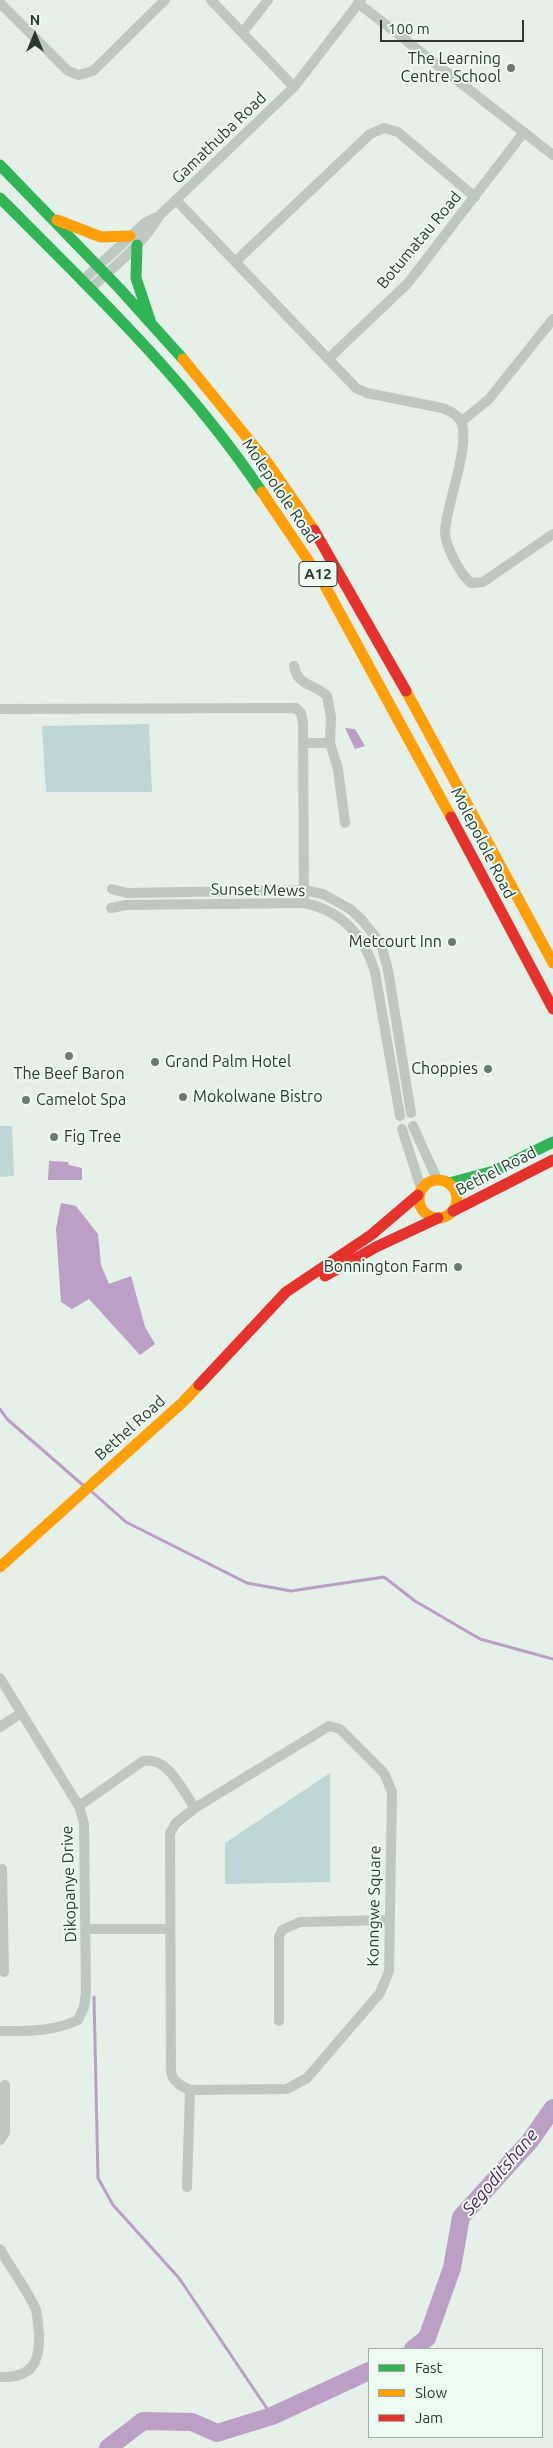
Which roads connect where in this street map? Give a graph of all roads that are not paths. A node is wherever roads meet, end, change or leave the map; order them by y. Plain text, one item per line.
1 (166, 0) edge
2 (211, 0) edge
3 (268, 0) edge
4 (359, 2) edge
5 (0, 3) edge
6 (243, 32) junction
7 (294, 87) junction
8 (524, 132) junction
9 (553, 155) edge
10 (0, 165) edge
11 (475, 197) junction
12 (0, 198) edge
13 (176, 200) junction
14 (53, 218) junction
15 (134, 240) junction
16 (236, 261) junction
17 (96, 266) junction
18 (105, 275) junction
19 (86, 285) junction
20 (553, 319) edge
21 (151, 324) junction
22 (328, 359) junction
23 (461, 422) junction
24 (553, 534) edge
25 (294, 666) dead end
26 (0, 709) edge
27 (303, 743) junction
28 (330, 743) junction
29 (345, 823) dead end
30 (112, 889) dead end
31 (304, 890) junction
32 (304, 903) junction
33 (111, 908) dead end
34 (553, 963) edge
35 (553, 1008) edge
36 (411, 1113) dead end
37 (400, 1116) dead end
38 (413, 1126) dead end
39 (402, 1129) dead end
40 (553, 1142) edge
41 (542, 1147) junction
42 (551, 1161) edge
43 (494, 1171) junction
44 (437, 1179) junction
45 (449, 1183) junction
46 (501, 1186) junction
47 (420, 1191) junction
48 (453, 1211) junction
49 (438, 1218) junction
50 (273, 1304) junction
51 (0, 1567) edge
52 (0, 1678) edge
53 (21, 1713) junction
54 (0, 1727) edge
55 (79, 1806) junction
56 (195, 1808) junction
57 (0, 1870) edge
58 (388, 1920) junction
59 (85, 1929) junction
60 (169, 1929) junction
61 (4, 1972) dead end
62 (279, 2021) dead end
63 (0, 2031) edge
64 (5, 2085) dead end
65 (190, 2090) junction
66 (0, 2140) edge
67 (187, 2187) dead end
68 (0, 2250) edge
69 (0, 2377) edge

1 - 5 street
2 - 6 street
3 - 6 street
4 - 7 street, Gamathuba Road
4 - 8 street
6 - 7 street
7 - 13 street, Gamathuba Road
8 - 9 street
8 - 11 street, Botumatau Road
10 - 14 main road, Molepolole Road / A12
11 - 16 street
11 - 22 street, Botumatau Road
12 - 19 main road, Molepolole Road / A12
13 - 15 street, Gamathuba Road
13 - 16 street
14 - 15 main road
14 - 17 main road, Molepolole Road / A12
15 - 17 street
15 - 18 street
15 - 21 main road
16 - 22 street
17 - 18 main road, Molepolole Road / A12
17 - 19 street
18 - 19 street
18 - 21 main road, Molepolole Road / A12
19 - 35 main road, Molepolole Road / A12
20 - 23 street
21 - 34 main road, Molepolole Road / A12
22 - 23 street
23 - 24 street
25 - 28 street
26 - 27 street
27 - 28 street
27 - 31 street
28 - 29 street
30 - 31 street
31 - 32 street
31 - 36 street
32 - 33 street, Sunset Mews
32 - 37 street, Sunset Mews
38 - 44 street
39 - 47 street
40 - 41 main road, Bethel Road
41 - 42 main road
41 - 43 main road, Bethel Road
42 - 46 main road, Bethel Road
43 - 45 main road, Bethel Road
43 - 46 main road
44 - 45 main road
44 - 47 main road
45 - 48 main road
46 - 48 main road, Bethel Road
47 - 49 main road
47 - 50 main road, Bethel Road
48 - 49 main road
49 - 50 main road, Bethel Road
50 - 51 main road, Bethel Road
52 - 53 street, Dikopanye Drive
53 - 54 street
53 - 55 street, Dikopanye Drive
55 - 56 street
55 - 59 street, Dikopanye Drive
56 - 58 street, Konngwe Square
56 - 60 street, Konngwe Square
57 - 61 street
58 - 62 street
58 - 65 street, Konngwe Square
59 - 60 street
59 - 63 street, Dikopanye Drive
60 - 65 street
64 - 66 street
65 - 67 street
68 - 69 street

